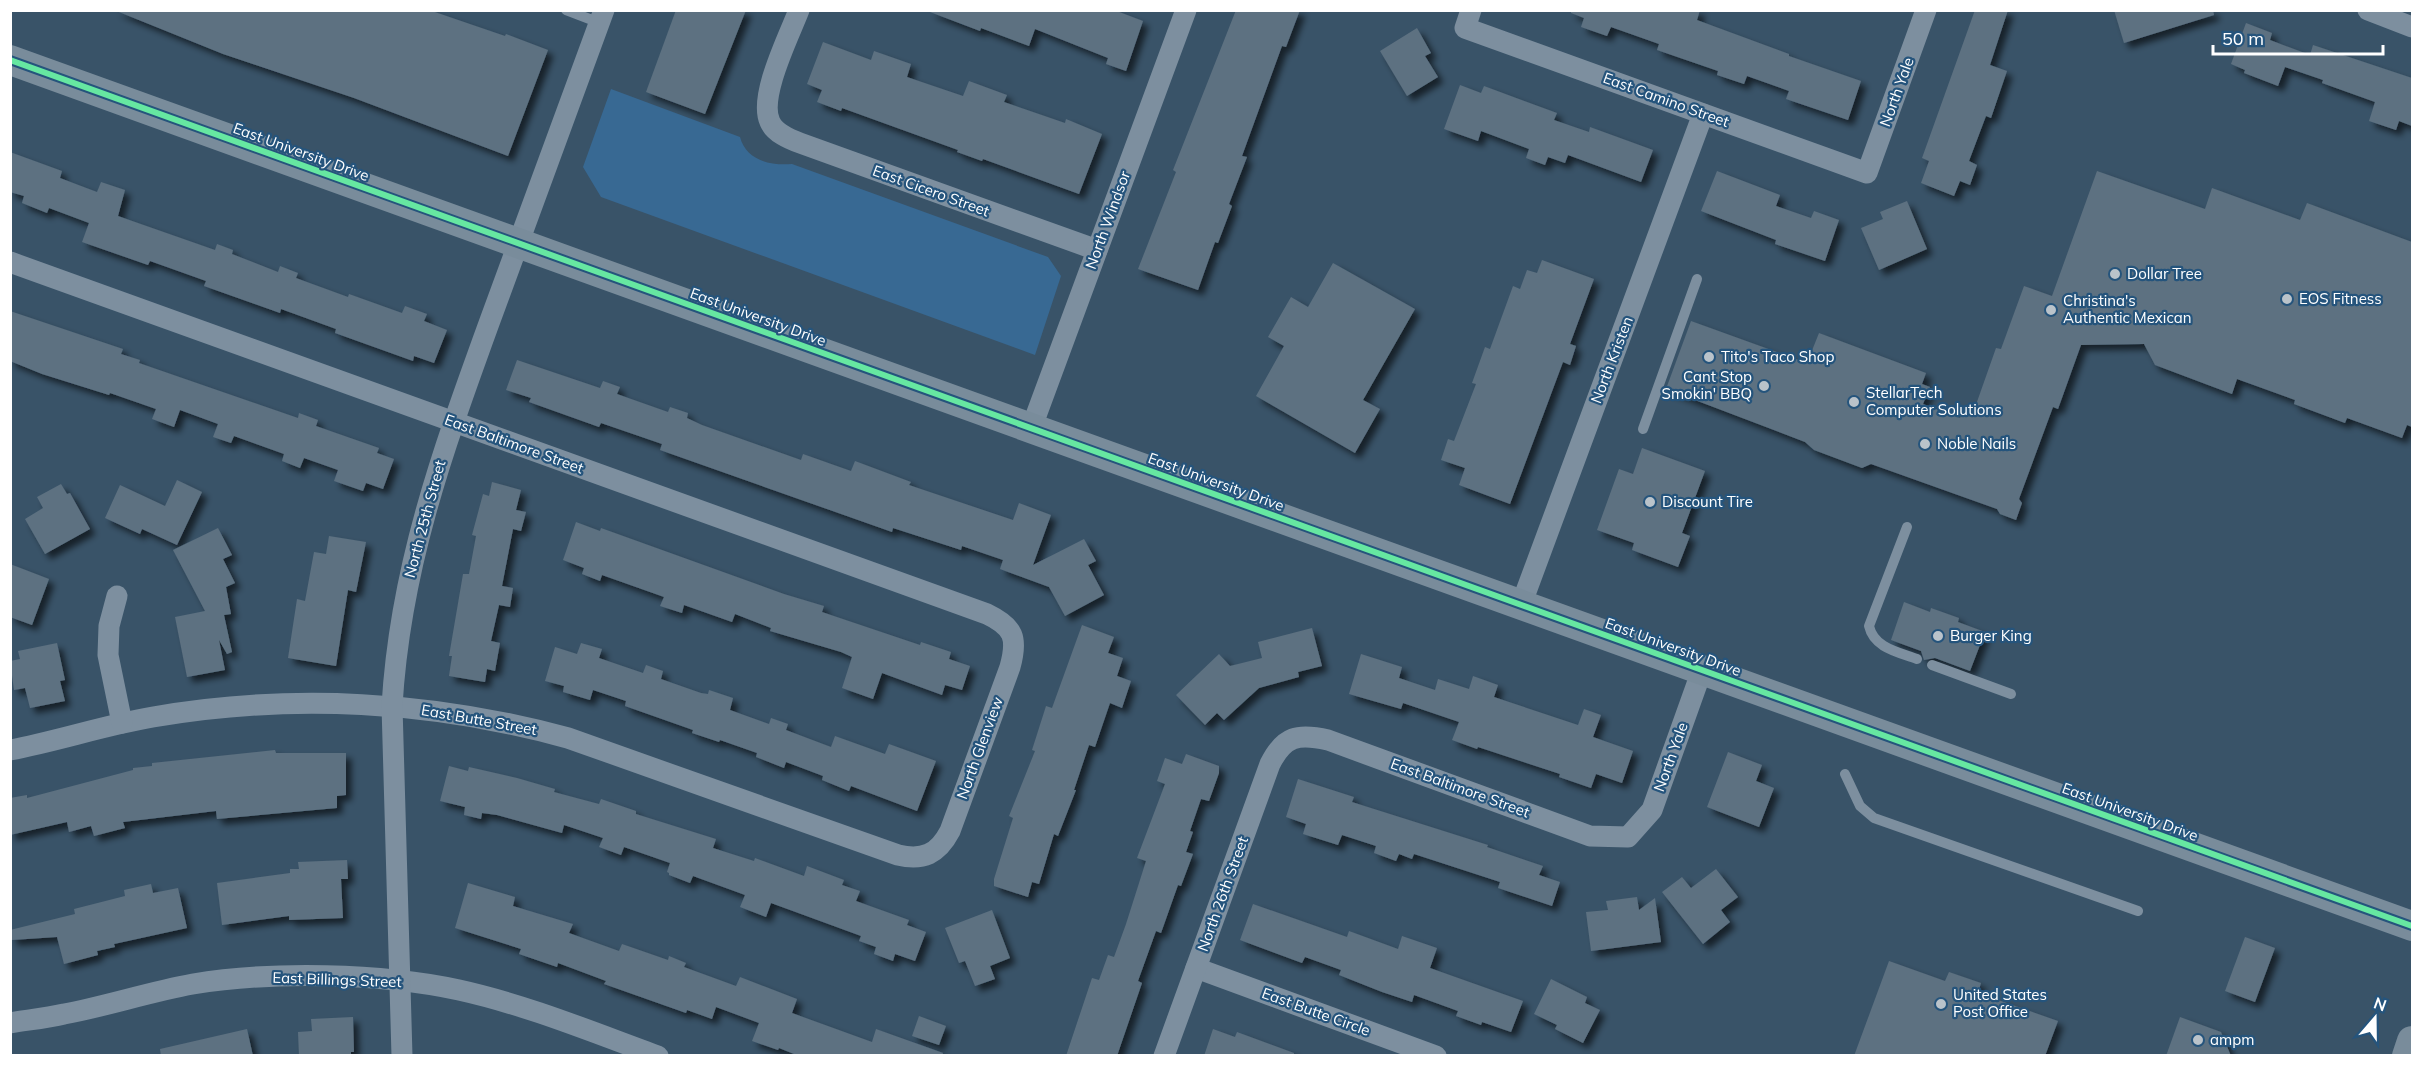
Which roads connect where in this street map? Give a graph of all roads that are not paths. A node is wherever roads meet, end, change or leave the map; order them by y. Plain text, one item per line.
1 (566, 10) edge
2 (799, 10) edge
3 (1186, 10) edge
4 (1926, 10) edge
5 (2368, 10) edge
6 (602, 17) edge
7 (1468, 19) edge
8 (2412, 27) edge
9 (10, 60) edge
10 (1703, 114) junction
11 (1867, 173) joint
12 (518, 243) junction
13 (1097, 250) junction
14 (10, 262) edge
15 (1697, 279) dead end
16 (453, 422) junction
17 (1031, 429) junction
18 (1643, 429) dead end
19 (1906, 527) dead end
20 (117, 596) dead end
21 (1521, 605) junction
22 (1012, 634) joint
23 (1917, 659) dead end
24 (1932, 665) dead end
25 (1702, 670) junction
26 (2011, 694) dead end
27 (392, 706) junction
28 (122, 723) junction
29 (1292, 739) joint
30 (10, 750) edge
31 (1845, 774) dead end
32 (1628, 837) joint
33 (930, 855) joint
34 (2138, 911) dead end
35 (2412, 926) edge
36 (1196, 968) junction
37 (400, 981) junction
38 (10, 1023) edge
39 (2412, 1041) edge
40 (402, 1056) edge
41 (658, 1056) edge
42 (1164, 1056) edge
43 (1436, 1056) edge
44 (2407, 1056) edge

1 - 6 lane
2 - 13 street, East Cicero Street
3 - 13 street, North Windsor
4 - 11 street, North Yale
5 - 8 street
6 - 12 street, North 25th Street
7 - 10 street, East Camino Street
9 - 12 main road, East University Drive
10 - 11 street, East Camino Street
10 - 21 street, North Kristen
12 - 16 street, North 25th Street
12 - 17 main road, East University Drive
13 - 17 street, North Windsor
14 - 16 street, East Baltimore Street
15 - 18 lane
16 - 22 street, East Baltimore Street
16 - 27 street, North 25th Street
17 - 21 main road, East University Drive
19 - 23 lane
20 - 28 street
21 - 25 main road, East University Drive
22 - 33 street, North Glenview
24 - 26 lane
25 - 32 street, North Yale
25 - 35 main road, East University Drive
27 - 28 street, East Butte Street
27 - 33 street, East Butte Street
27 - 37 street, North 25th Street
28 - 30 street, East Butte Street
29 - 32 street, East Baltimore Street
29 - 36 street, North 26th Street
31 - 34 lane
36 - 42 street, North 26th Street
36 - 43 street, East Butte Circle
37 - 38 street, East Billings Street
37 - 40 street, North 25th Street
37 - 41 street, East Billings Street
39 - 44 main road

